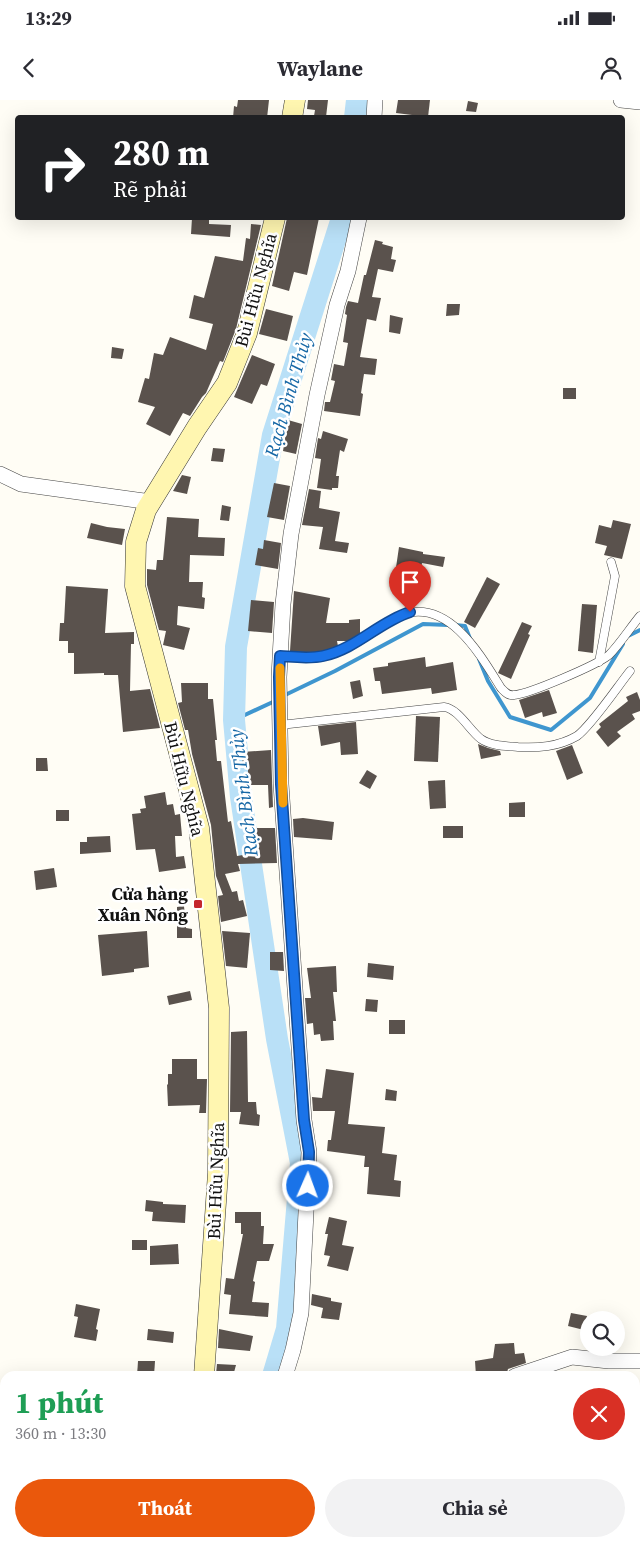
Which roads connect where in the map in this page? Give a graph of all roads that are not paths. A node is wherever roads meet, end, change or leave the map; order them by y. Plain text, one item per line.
1 (295, 100) edge
2 (375, 100) edge
3 (622, 100) edge
4 (640, 102) edge
5 (292, 115) edge
6 (374, 115) edge
7 (275, 220) edge
8 (359, 220) edge
9 (0, 474) edge
10 (151, 502) junction
11 (611, 562) dead end
12 (640, 616) edge
13 (280, 656) junction
14 (599, 662) junction
15 (630, 671) dead end
16 (280, 719) junction
17 (640, 1361) edge
18 (204, 1371) edge
19 (287, 1371) edge
20 (530, 1371) edge

1 - 5 main road
2 - 6 street
3 - 4 street
7 - 10 main road, Bùi Hữu Nghĩa
8 - 13 street
9 - 10 street
10 - 18 main road, Bùi Hữu Nghĩa
11 - 14 lane
12 - 14 lane
13 - 14 lane
13 - 16 street
15 - 16 lane
16 - 19 street
17 - 20 street

